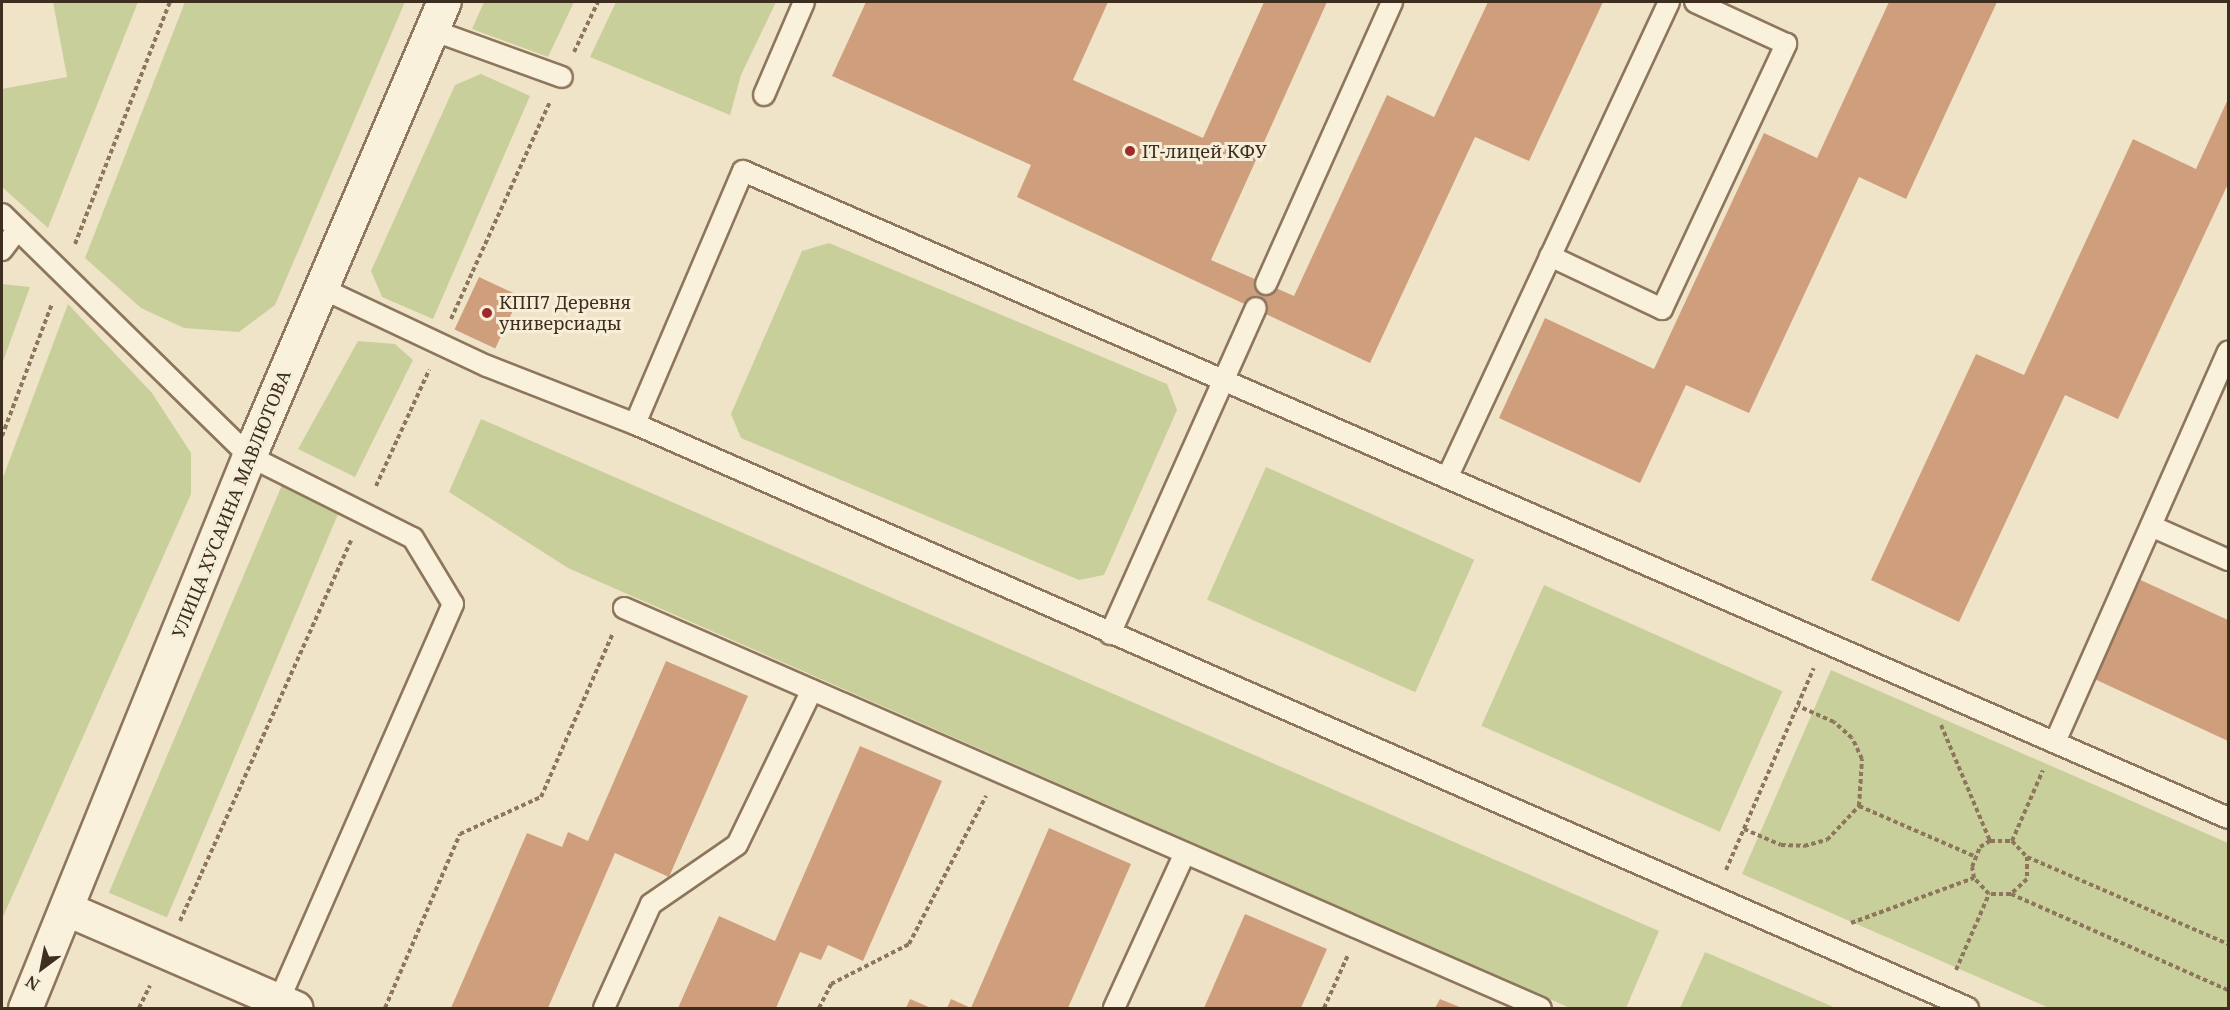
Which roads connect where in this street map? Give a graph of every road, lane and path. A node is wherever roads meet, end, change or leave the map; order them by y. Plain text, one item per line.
1 (170, 2) edge
2 (804, 2) edge
3 (1392, 2) edge
4 (1669, 2) edge
5 (1695, 2) edge
6 (438, 16) edge
7 (562, 77) dead end
8 (764, 95) dead end
9 (2, 214) edge
10 (18, 229) junction
11 (2, 250) edge
12 (1550, 256) junction
13 (64, 272) junction
14 (1266, 284) dead end
15 (321, 288) junction
16 (1256, 308) dead end
17 (2229, 352) edge
18 (1223, 380) junction
19 (635, 424) junction
20 (2, 436) edge
21 (249, 456) junction
22 (1447, 478) junction
23 (2151, 526) junction
24 (2229, 560) edge
25 (624, 608) joint
26 (1110, 634) junction
27 (1825, 643) junction
28 (1925, 685) junction
29 (812, 690) junction
30 (1798, 706) junction
31 (2055, 742) junction
32 (999, 771) junction
33 (1859, 806) junction
34 (2229, 818) edge
35 (1744, 829) junction
36 (1990, 841) junction
37 (2012, 841) junction
38 (1185, 853) junction
39 (1974, 856) junction
40 (2027, 857) junction
41 (1974, 878) junction
42 (1989, 894) junction
43 (2011, 894) junction
44 (1714, 898) junction
45 (67, 909) junction
46 (1360, 929) junction
47 (1808, 939) junction
48 (2229, 944) edge
49 (2229, 990) edge
50 (1944, 998) junction
51 (30, 1005) edge
52 (287, 1005) edge
53 (385, 1008) edge
54 (604, 1008) edge
55 (819, 1008) edge
56 (1114, 1008) edge
57 (1324, 1008) edge
58 (1541, 1008) edge
59 (1968, 1008) edge

1 - 13 path
2 - 8 lane
3 - 14 lane
4 - 12 lane
5 - 12 lane
6 - 7 lane
6 - 15 street, УЛИЦА ХУСАИНА МАВЛЮТОВА
9 - 10 lane
10 - 11 lane
10 - 13 lane
12 - 22 lane
13 - 20 path
13 - 21 lane
15 - 19 lane
15 - 21 street, УЛИЦА ХУСАИНА МАВЛЮТОВА
16 - 18 lane
17 - 23 lane
18 - 19 lane
18 - 22 lane
18 - 26 lane
19 - 26 lane
21 - 45 street, УЛИЦА ХУСАИНА МАВЛЮТОВА
21 - 52 lane
22 - 27 lane
23 - 24 lane
23 - 31 lane
25 - 29 lane
25 - 53 path
26 - 44 lane
27 - 28 lane
27 - 30 path
28 - 31 lane
28 - 36 path
29 - 32 lane
29 - 54 lane
30 - 33 path
30 - 35 path
31 - 34 lane
31 - 37 path
32 - 38 lane
32 - 55 path
33 - 35 path
33 - 39 path
35 - 44 path
36 - 37 path
36 - 39 path
37 - 40 path
38 - 46 lane
38 - 56 lane
39 - 41 path
40 - 43 path
40 - 48 path
41 - 42 path
41 - 47 path
42 - 43 path
42 - 50 path
43 - 49 path
44 - 47 lane
45 - 51 street, УЛИЦА ХУСАИНА МАВЛЮТОВА
45 - 52 street
46 - 57 path
46 - 58 lane
47 - 50 lane
50 - 59 lane

